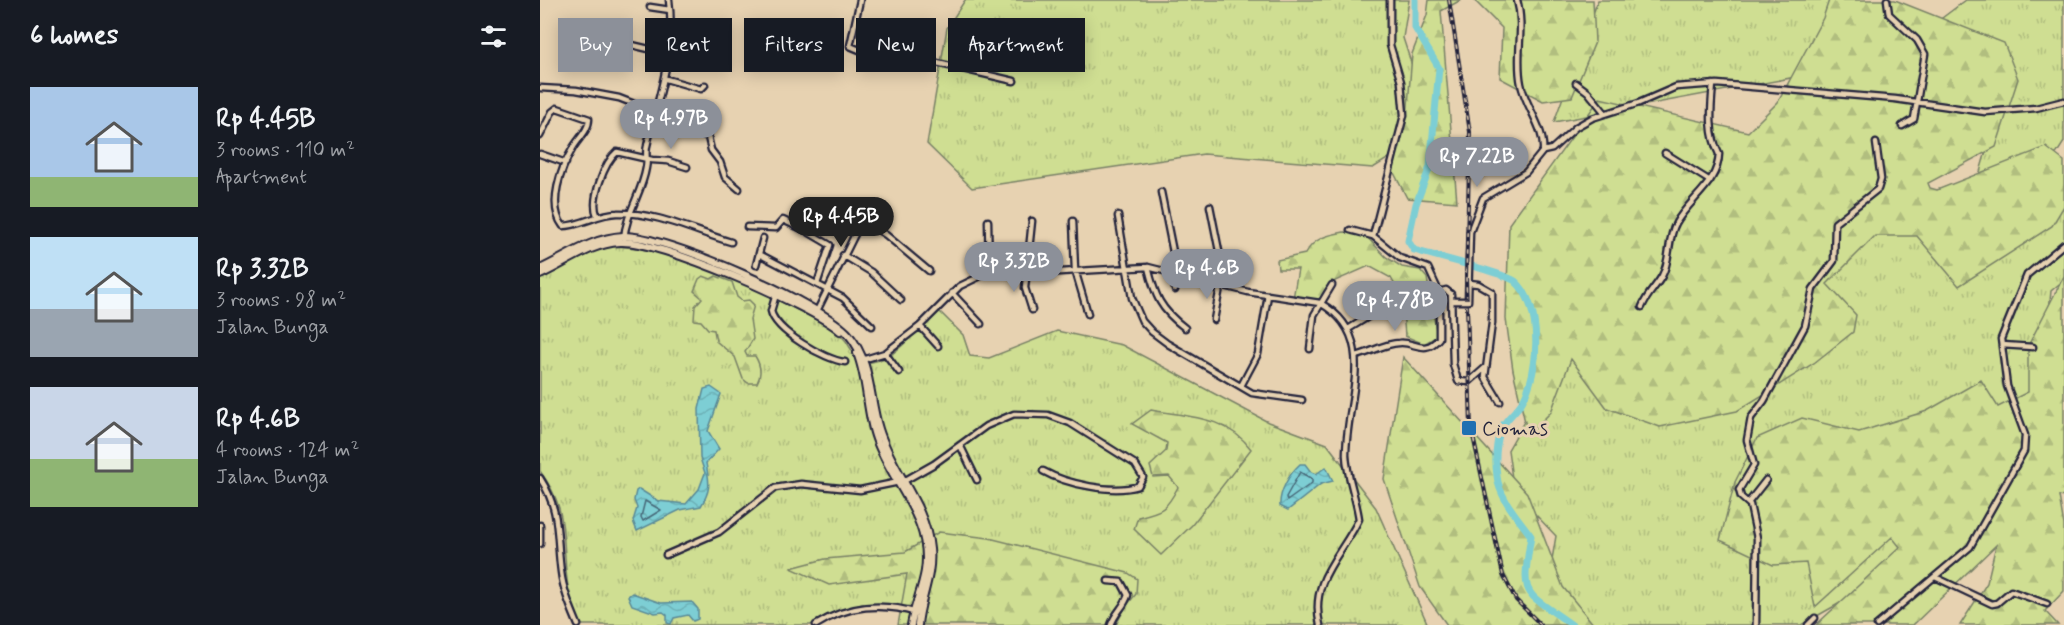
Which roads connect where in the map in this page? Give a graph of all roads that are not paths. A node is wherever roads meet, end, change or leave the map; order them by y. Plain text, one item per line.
1 (669, 0) edge
2 (860, 0) edge
3 (1390, 0) edge
4 (1517, 0) edge
5 (1887, 0) edge
6 (651, 7) dead end
7 (670, 10) junction
8 (670, 18) edge
9 (667, 72) edge
10 (666, 79) junction
11 (1014, 81) dead end
12 (1576, 83) dead end
13 (1713, 84) junction
14 (705, 85) dead end
15 (540, 88) edge
16 (2064, 101) edge
17 (1918, 102) junction
18 (655, 113) junction
19 (1605, 113) junction
20 (1902, 126) dead end
21 (540, 136) edge
22 (1876, 143) dead end
23 (1543, 151) junction
24 (1665, 153) dead end
25 (540, 154) edge
26 (646, 159) junction
27 (566, 163) junction
28 (687, 167) dead end
29 (1710, 181) junction
30 (739, 189) dead end
31 (1161, 192) dead end
32 (838, 206) dead end
33 (1210, 206) dead end
34 (825, 210) dead end
35 (629, 213) junction
36 (597, 215) junction
37 (1118, 216) dead end
38 (861, 220) junction
39 (987, 221) dead end
40 (1032, 221) dead end
41 (1073, 221) dead end
42 (747, 227) dead end
43 (1350, 230) dead end
44 (808, 232) junction
45 (1373, 236) junction
46 (763, 238) dead end
47 (624, 239) junction
48 (730, 242) dead end
49 (2064, 244) edge
50 (759, 254) junction
51 (843, 255) junction
52 (756, 266) dead end
53 (1126, 267) junction
54 (1148, 267) junction
55 (540, 270) edge
56 (1075, 270) junction
57 (929, 271) dead end
58 (989, 272) junction
59 (1027, 273) junction
60 (1176, 273) junction
61 (540, 275) edge
62 (1469, 282) junction
63 (817, 284) junction
64 (1222, 285) junction
65 (1332, 285) dead end
66 (827, 290) junction
67 (1175, 290) dead end
68 (1439, 292) junction
69 (777, 293) junction
70 (952, 293) junction
71 (1451, 294) junction
72 (1268, 295) junction
73 (901, 300) dead end
74 (1320, 303) junction
75 (1642, 307) dead end
76 (1032, 310) dead end
77 (816, 312) junction
78 (1376, 312) dead end
79 (1088, 314) dead end
80 (1214, 320) dead end
81 (981, 324) dead end
82 (872, 326) dead end
83 (920, 326) junction
84 (1185, 328) dead end
85 (1350, 328) junction
86 (2002, 345) junction
87 (938, 346) dead end
88 (2032, 347) dead end
89 (1310, 349) dead end
90 (885, 353) junction
91 (1356, 356) junction
92 (862, 360) junction
93 (845, 362) dead end
94 (1488, 364) junction
95 (899, 372) dead end
96 (1241, 386) junction
97 (1302, 400) dead end
98 (1500, 402) dead end
99 (960, 445) junction
100 (1043, 471) dead end
101 (540, 478) edge
102 (977, 480) dead end
103 (1766, 480) dead end
104 (901, 482) junction
105 (1748, 503) junction
106 (540, 525) edge
107 (540, 544) edge
108 (666, 555) dead end
109 (1935, 577) junction
110 (1108, 581) dead end
111 (2047, 604) dead end
112 (916, 613) junction
113 (1815, 618) dead end
114 (578, 625) edge
115 (816, 625) edge
116 (911, 625) edge
117 (918, 625) edge
118 (1111, 625) edge
119 (1320, 625) edge
120 (1755, 625) edge
121 (1808, 625) edge
122 (1877, 625) edge

1 - 7 street
2 - 11 street
3 - 45 street
4 - 23 street
5 - 17 street
6 - 7 street
7 - 8 street
9 - 10 street
10 - 14 street
10 - 18 street
12 - 19 street
13 - 17 street
13 - 19 street
13 - 29 street
15 - 18 street
16 - 17 street
17 - 20 street
18 - 26 street
18 - 30 street
19 - 23 street
21 - 27 street
22 - 105 street
23 - 62 street
24 - 29 street
25 - 27 street
26 - 28 street
26 - 35 street
26 - 36 street
27 - 36 street
29 - 75 street
31 - 60 street
32 - 38 street
33 - 64 street
34 - 44 street
35 - 36 street
35 - 47 street
35 - 48 street
37 - 53 street
38 - 51 street
38 - 57 street
39 - 58 street
40 - 59 street
41 - 56 street
42 - 44 street
43 - 45 street
44 - 63 street
45 - 68 street
46 - 50 street
47 - 55 street
47 - 61 street
47 - 69 street
49 - 86 street
50 - 52 street
50 - 63 street
51 - 66 street
51 - 73 street
53 - 54 street
53 - 56 street
53 - 96 street
54 - 60 street
54 - 84 street
56 - 59 street
56 - 79 street
58 - 59 street
58 - 70 street
59 - 76 street
60 - 64 street
60 - 67 street
62 - 71 street, bridge
62 - 94 street
63 - 66 street
64 - 72 street
64 - 80 street
65 - 74 street
66 - 77 street
66 - 82 street
68 - 71 street
68 - 91 street
69 - 77 street
69 - 93 street
70 - 81 street
70 - 83 street
71 - 94 street
72 - 74 street
72 - 96 street
74 - 85 street
74 - 89 street
77 - 92 street
78 - 85 street
83 - 87 street
83 - 90 street
85 - 91 street
86 - 88 street
86 - 109 street
90 - 92 street
90 - 95 street
91 - 119 street
92 - 104 street
94 - 98 street
96 - 97 street
99 - 100 street
99 - 102 street
99 - 104 street
101 - 114 street
103 - 105 street
104 - 108 street
104 - 112 street
105 - 120 street
106 - 107 street
109 - 111 street
109 - 122 street
110 - 118 street
112 - 115 street
112 - 116 street
112 - 117 street
113 - 121 street

